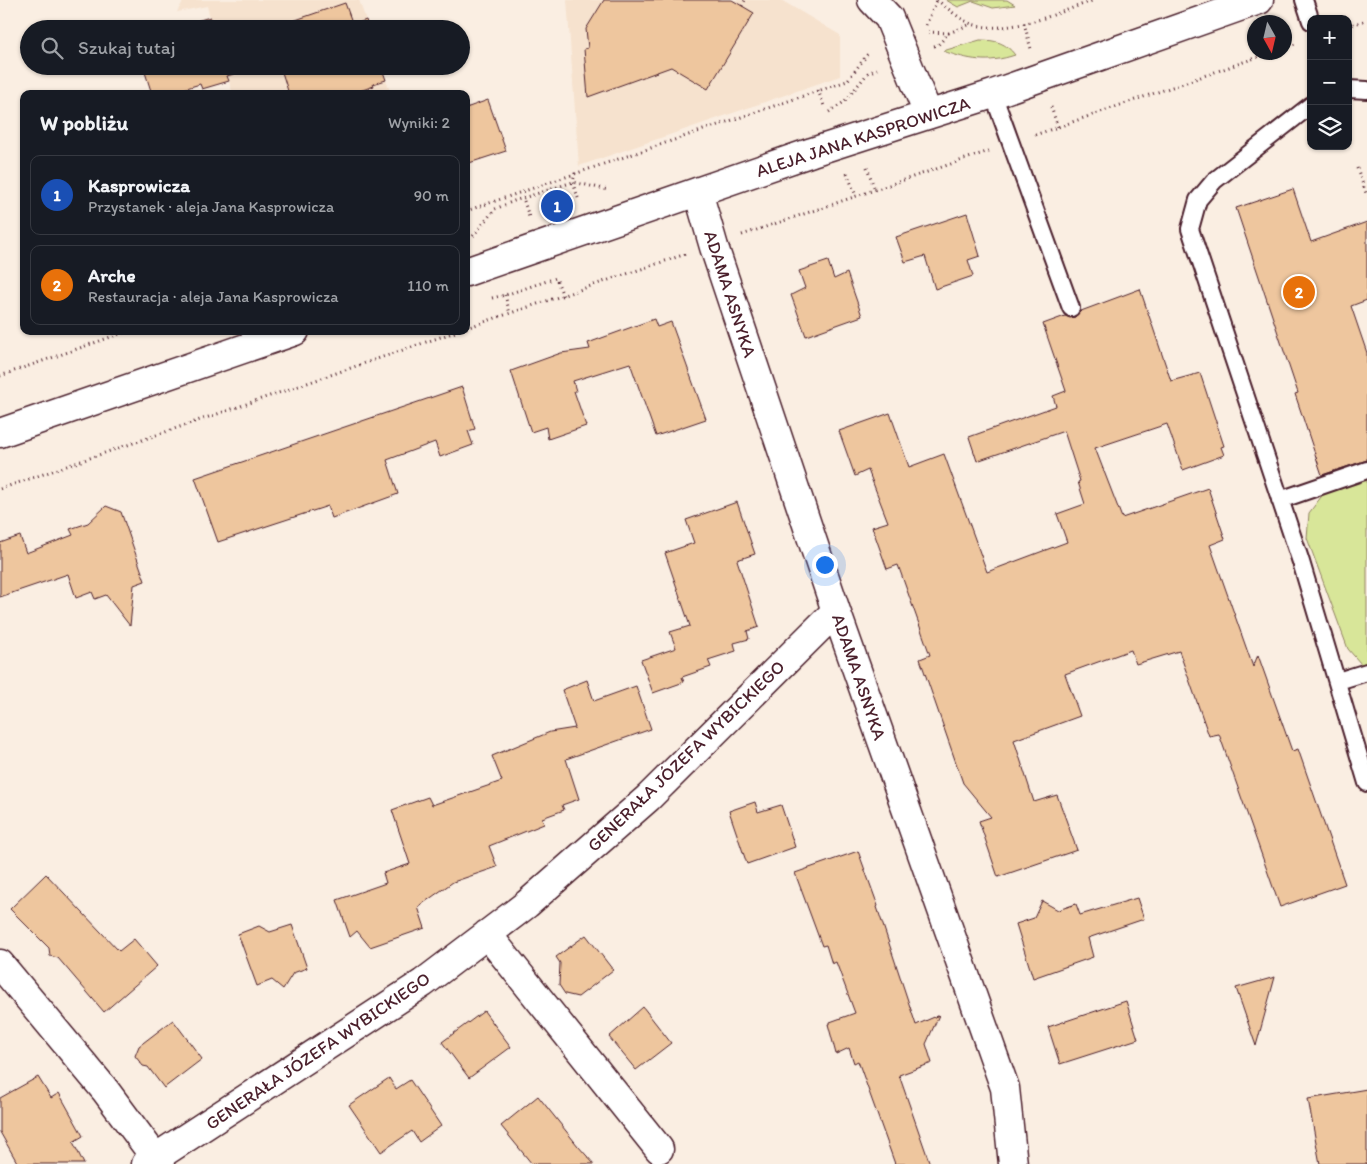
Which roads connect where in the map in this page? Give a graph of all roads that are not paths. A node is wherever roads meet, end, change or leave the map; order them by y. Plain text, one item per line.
1 (872, 0) edge
2 (1259, 0) edge
3 (1304, 0) edge
4 (1309, 15) edge
5 (1352, 89) edge
6 (1367, 90) edge
7 (993, 94) junction
8 (1307, 108) edge
9 (928, 114) junction
10 (698, 192) junction
11 (470, 271) edge
12 (1071, 308) dead end
13 (283, 335) edge
14 (0, 433) edge
15 (1367, 470) edge
16 (1280, 500) junction
17 (836, 610) junction
18 (1367, 672) edge
19 (1338, 681) junction
20 (1367, 783) edge
21 (487, 934) junction
22 (0, 964) edge
23 (659, 1149) dead end
24 (154, 1162) edge
25 (1013, 1164) edge

1 - 9 street
2 - 7 street, ALEJA JANA KASPROWICZA
3 - 4 lane
5 - 6 lane
7 - 9 street, ALEJA JANA KASPROWICZA
7 - 12 lane
8 - 16 lane
9 - 10 street, ALEJA JANA KASPROWICZA
10 - 11 street, ALEJA JANA KASPROWICZA
10 - 17 street, ADAMA ASNYKA
13 - 14 street
15 - 16 lane
16 - 19 lane
17 - 21 street, GENERAŁA JÓZEFA WYBICKIEGO
17 - 25 street, ADAMA ASNYKA
18 - 19 lane
19 - 20 lane
21 - 23 street
21 - 24 street, GENERAŁA JÓZEFA WYBICKIEGO
22 - 24 street

